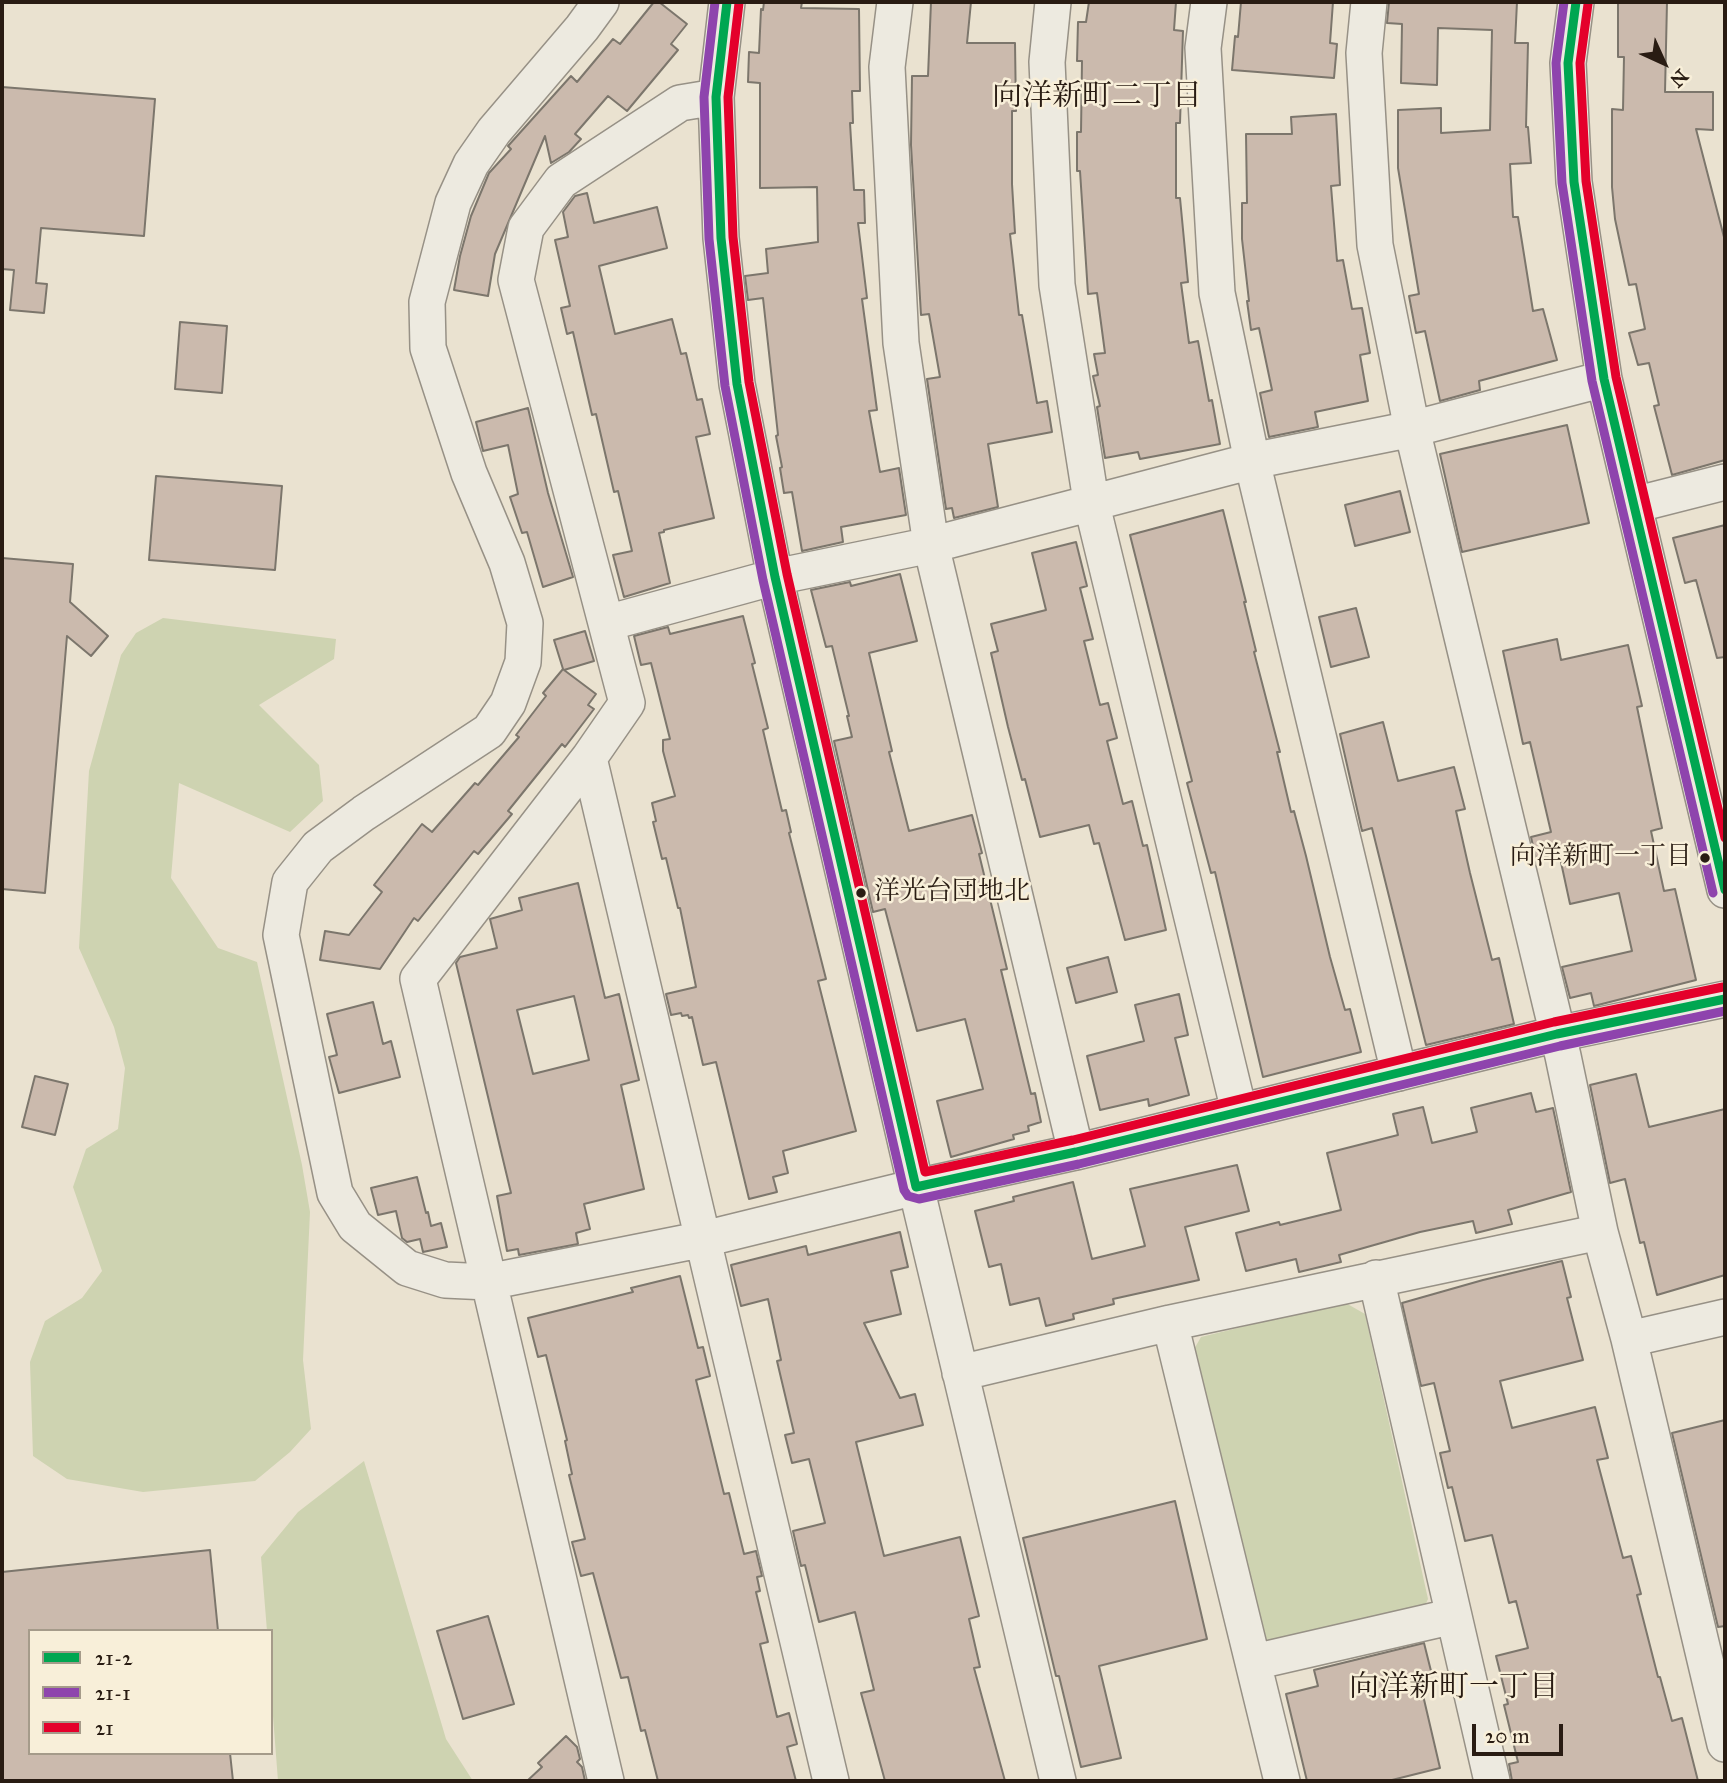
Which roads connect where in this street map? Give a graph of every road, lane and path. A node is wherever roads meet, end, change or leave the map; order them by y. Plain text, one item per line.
1 (601, 2) edge
2 (727, 2) edge
3 (895, 2) edge
4 (1053, 2) edge
5 (1209, 2) edge
6 (1368, 2) edge
7 (1576, 2) edge
8 (716, 97) junction
9 (1604, 379) junction
10 (1412, 429) junction
11 (1252, 461) junction
12 (1725, 482) edge
13 (1091, 501) junction
14 (1634, 505) junction
15 (931, 545) junction
16 (775, 577) junction
17 (607, 623) junction
18 (589, 758) junction
19 (1725, 890) edge
20 (1725, 999) edge
21 (1557, 1034) junction
22 (1399, 1073) junction
23 (1239, 1111) junction
24 (1076, 1152) junction
25 (916, 1188) junction
26 (1600, 1232) junction
27 (704, 1239) junction
28 (1376, 1278) junction
29 (488, 1282) junction
30 (1725, 1318) edge
31 (1170, 1323) junction
32 (1629, 1339) junction
33 (960, 1373) junction
34 (1454, 1616) junction
35 (1254, 1662) junction
36 (1725, 1744) edge
37 (606, 1781) edge
38 (831, 1781) edge
39 (1058, 1781) edge
40 (1282, 1781) edge
41 (1492, 1781) edge

1 - 29 street
2 - 8 street
3 - 15 street
4 - 13 street
5 - 11 street
6 - 10 street
7 - 9 street
8 - 16 street
8 - 17 street
9 - 10 street
9 - 14 street
10 - 11 street
10 - 21 street
11 - 13 street
11 - 22 street
12 - 14 street
13 - 15 street
13 - 23 street
14 - 19 street
15 - 16 street
15 - 24 street
16 - 17 street
16 - 25 street
17 - 18 street
18 - 27 street
18 - 29 street
20 - 21 street
21 - 22 street
21 - 26 street
22 - 23 street
23 - 24 street
24 - 25 street
25 - 27 street
25 - 33 street
26 - 28 street
26 - 32 street
27 - 29 street
27 - 38 street
28 - 31 street
28 - 34 street
29 - 37 street
30 - 32 street
31 - 33 street
31 - 35 street
32 - 36 street
33 - 39 street
34 - 35 street
34 - 41 street
35 - 40 street

